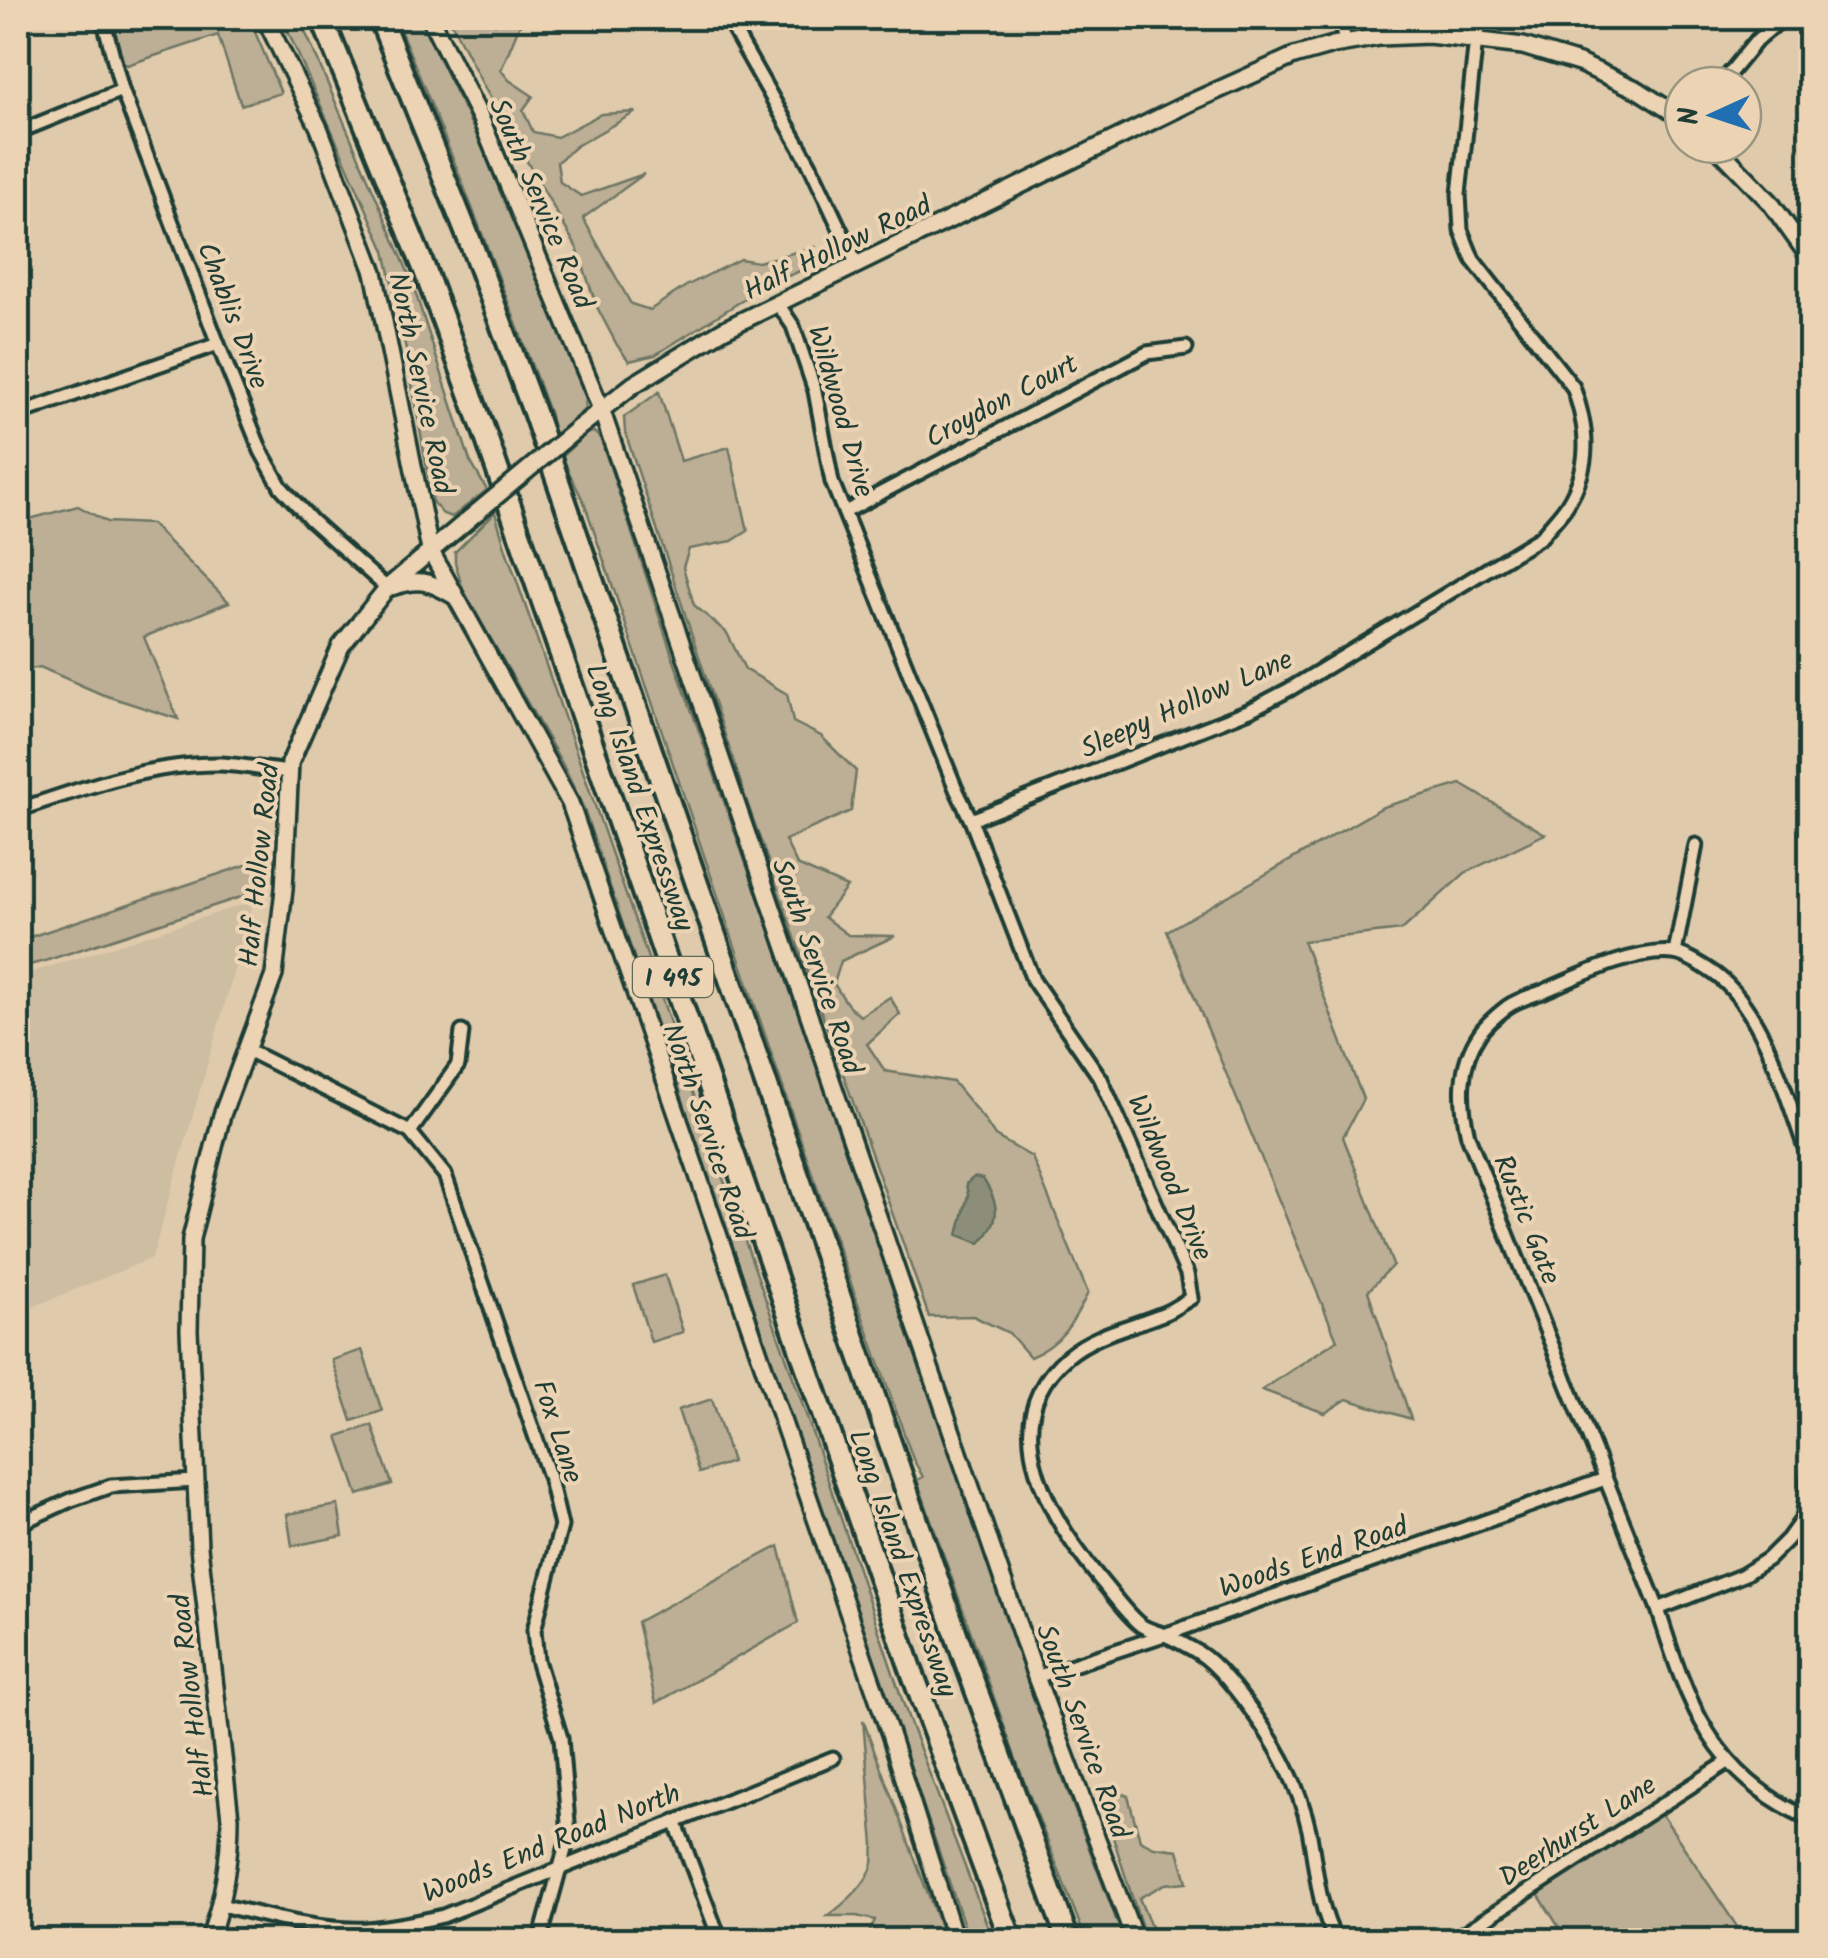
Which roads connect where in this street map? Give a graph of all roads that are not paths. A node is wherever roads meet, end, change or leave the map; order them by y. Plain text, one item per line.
1 (104, 18) edge
2 (265, 18) edge
3 (322, 18) edge
4 (380, 18) edge
5 (430, 18) edge
6 (727, 18) edge
7 (1338, 18) edge
8 (1477, 18) edge
9 (1782, 18) edge
10 (1476, 39) junction
11 (1346, 42) junction
12 (1737, 65) edge
13 (122, 90) junction
14 (1663, 106) edge
15 (18, 132) edge
16 (1734, 165) edge
17 (1810, 258) edge
18 (857, 265) junction
19 (778, 304) junction
20 (218, 344) junction
21 (1186, 348) dead end
22 (601, 409) junction
23 (18, 414) edge
24 (845, 512) junction
25 (430, 550) junction
26 (387, 588) junction
27 (455, 596) junction
28 (290, 772) junction
29 (18, 810) edge
30 (971, 820) junction
31 (1696, 845) dead end
32 (1676, 953) junction
33 (462, 1032) dead end
34 (247, 1050) junction
35 (410, 1132) junction
36 (1810, 1162) edge
37 (1810, 1470) edge
38 (1604, 1479) junction
39 (196, 1481) junction
40 (18, 1524) edge
41 (1658, 1609) junction
42 (1164, 1635) junction
43 (1036, 1677) junction
44 (833, 1758) dead end
45 (1728, 1762) junction
46 (1810, 1818) edge
47 (674, 1821) junction
48 (561, 1868) junction
49 (221, 1905) junction
50 (210, 1940) edge
51 (540, 1940) edge
52 (720, 1940) edge
53 (955, 1940) edge
54 (1011, 1940) edge
55 (1068, 1940) edge
56 (1135, 1940) edge
57 (1336, 1940) edge
58 (1453, 1940) edge

1 - 13 street, Chablis Drive
2 - 25 main road, North Service Road
3 - 54 highway, Long Island Expressway / I 495
4 - 55 highway, Long Island Expressway / I 495
5 - 22 main road, South Service Road
6 - 18 street
7 - 11 street
8 - 10 main road
9 - 12 street
10 - 11 main road, Half Hollow Road
10 - 14 main road, Half Hollow Road
10 - 30 street, Sleepy Hollow Lane
11 - 18 main road, Half Hollow Road
13 - 15 street
13 - 20 street, Chablis Drive
16 - 17 main road
18 - 19 main road, Half Hollow Road
19 - 22 main road, Half Hollow Road
19 - 24 street, Wildwood Drive
20 - 23 street
20 - 26 street, Chablis Drive
21 - 24 street, Croydon Court
22 - 25 main road, Half Hollow Road, bridge
22 - 43 main road, South Service Road
24 - 30 street, Wildwood Drive
25 - 26 main road, Half Hollow Road
25 - 27 main road, North Service Road
26 - 27 main road
26 - 28 main road, Half Hollow Road
27 - 53 main road, North Service Road
28 - 29 street
28 - 34 main road, Half Hollow Road
30 - 42 street, Wildwood Drive
31 - 32 street
32 - 36 street
32 - 38 street, Rustic Gate
33 - 35 street
34 - 35 street, Fox Lane
34 - 39 main road, Half Hollow Road
35 - 48 street, Fox Lane
37 - 41 street
38 - 41 street, Rustic Gate
38 - 42 street, Woods End Road
39 - 40 street
39 - 49 main road, Half Hollow Road
41 - 45 street, Rustic Gate
42 - 43 street, Woods End Road
42 - 57 street, Wildwood Drive
43 - 56 main road, South Service Road
44 - 47 street, Woods End Road North
45 - 46 street, Rustic Gate
45 - 58 street, Deerhurst Lane
47 - 48 street, Woods End Road North
47 - 52 street
48 - 49 street, Woods End Road North
48 - 51 street, Fox Lane
49 - 50 main road, Half Hollow Road

